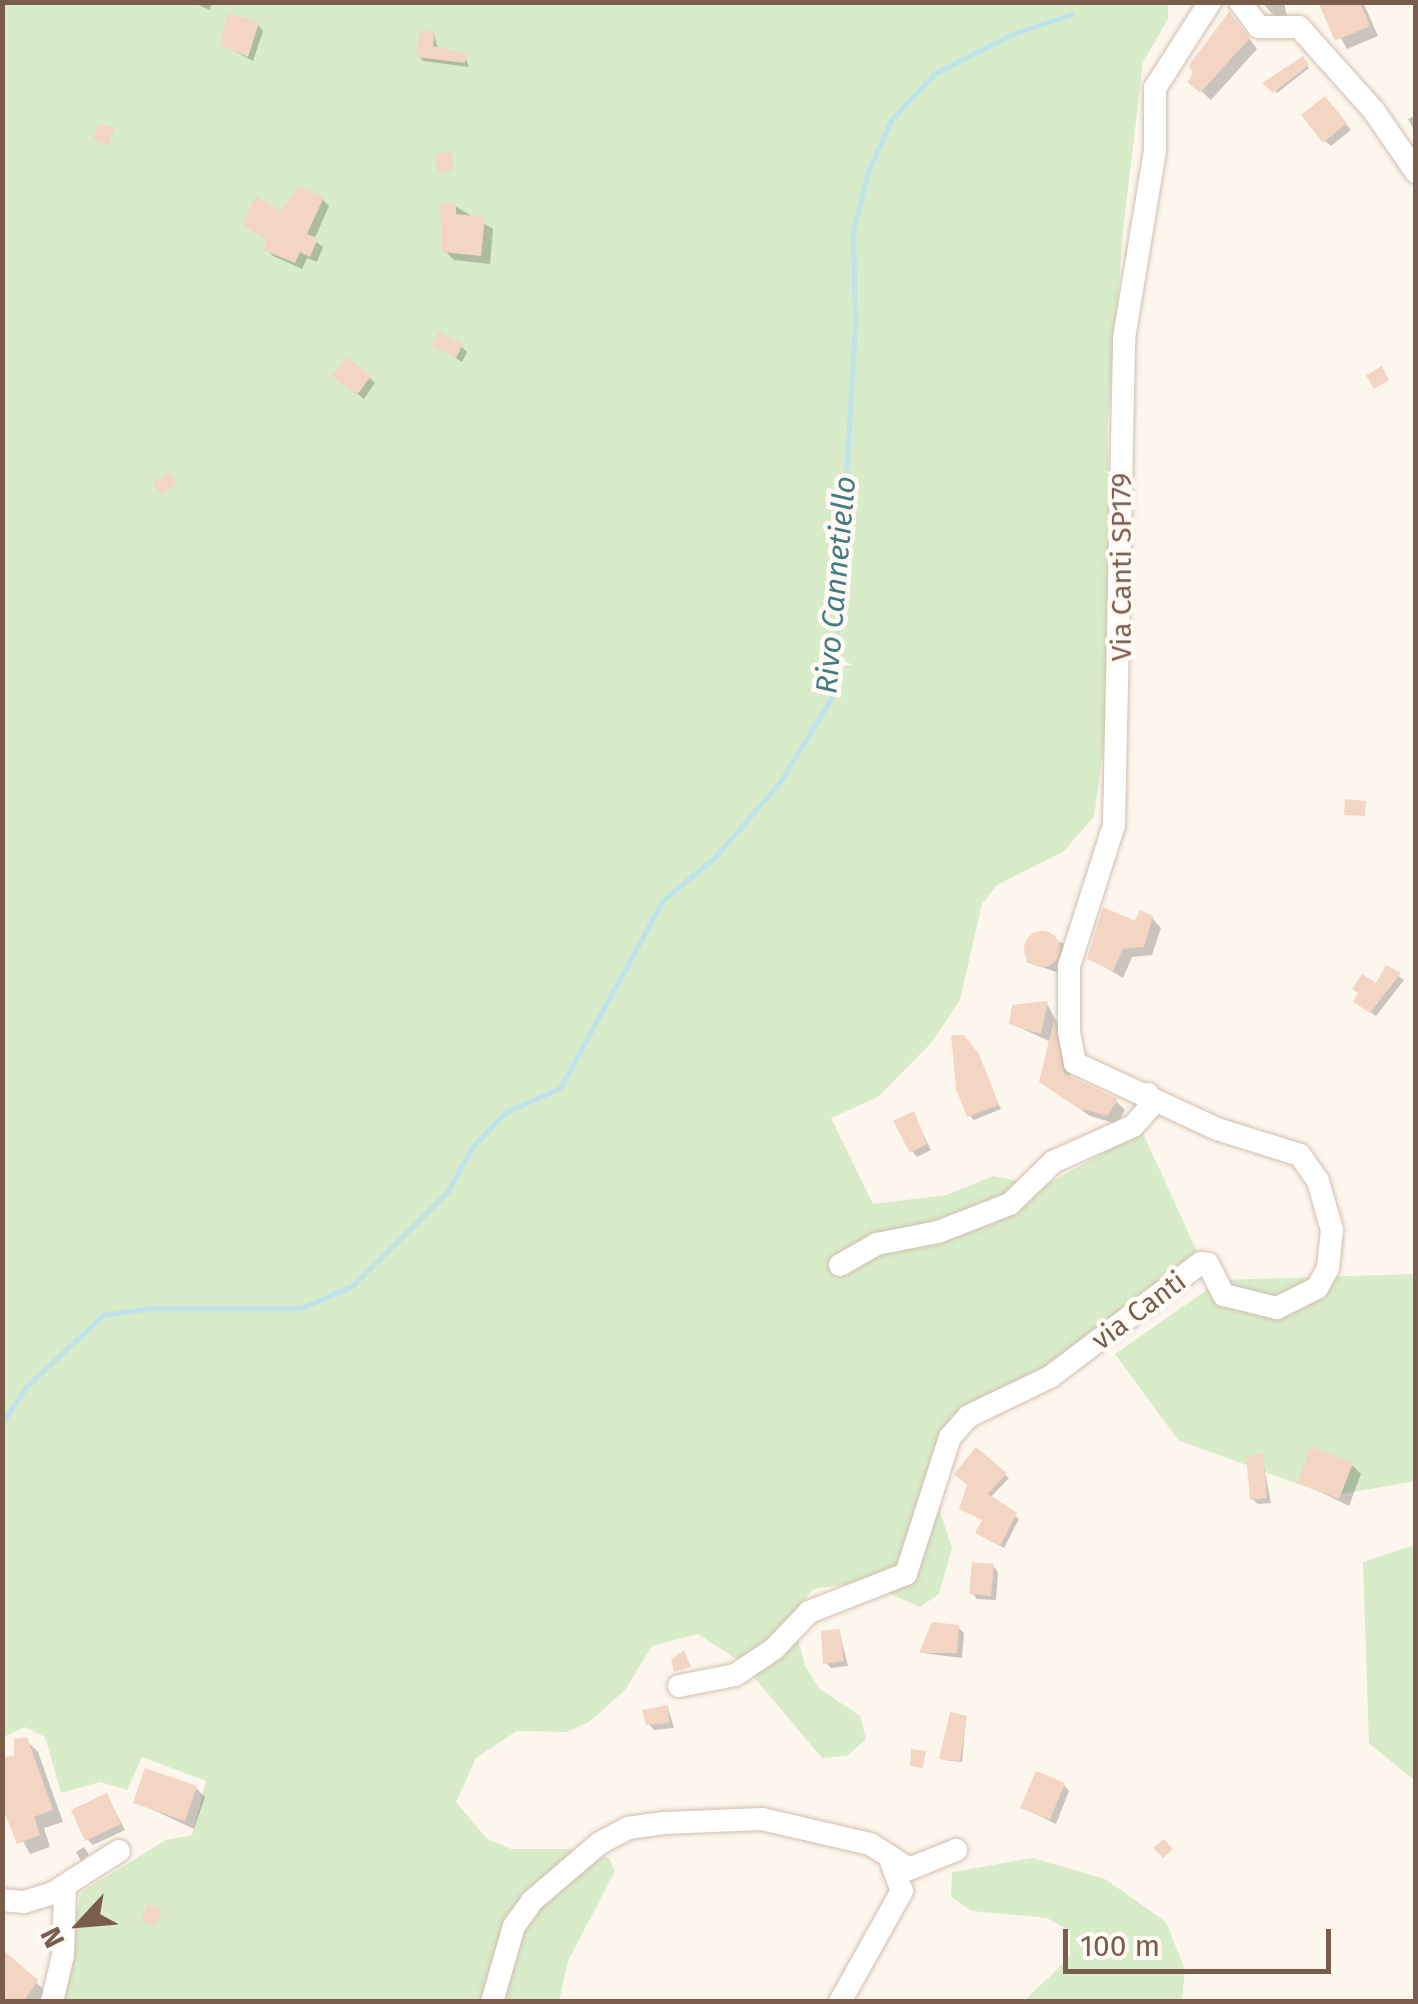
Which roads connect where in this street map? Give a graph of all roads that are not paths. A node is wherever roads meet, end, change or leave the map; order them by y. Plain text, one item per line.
1 (1210, 2) edge
2 (1240, 2) edge
3 (1416, 172) edge
4 (1148, 1094) junction
5 (840, 1265) dead end
6 (679, 1686) dead end
7 (119, 1850) dead end
8 (956, 1850) dead end
9 (888, 1856) junction
10 (65, 1886) junction
11 (2, 1900) edge
12 (52, 2002) edge
13 (492, 2002) edge
14 (840, 2002) edge

1 - 4 street, Via Canti SP179
2 - 3 street
4 - 5 street
4 - 6 street, via Canti
7 - 10 street
8 - 9 street
9 - 13 street
9 - 14 street
10 - 11 street
10 - 12 street

